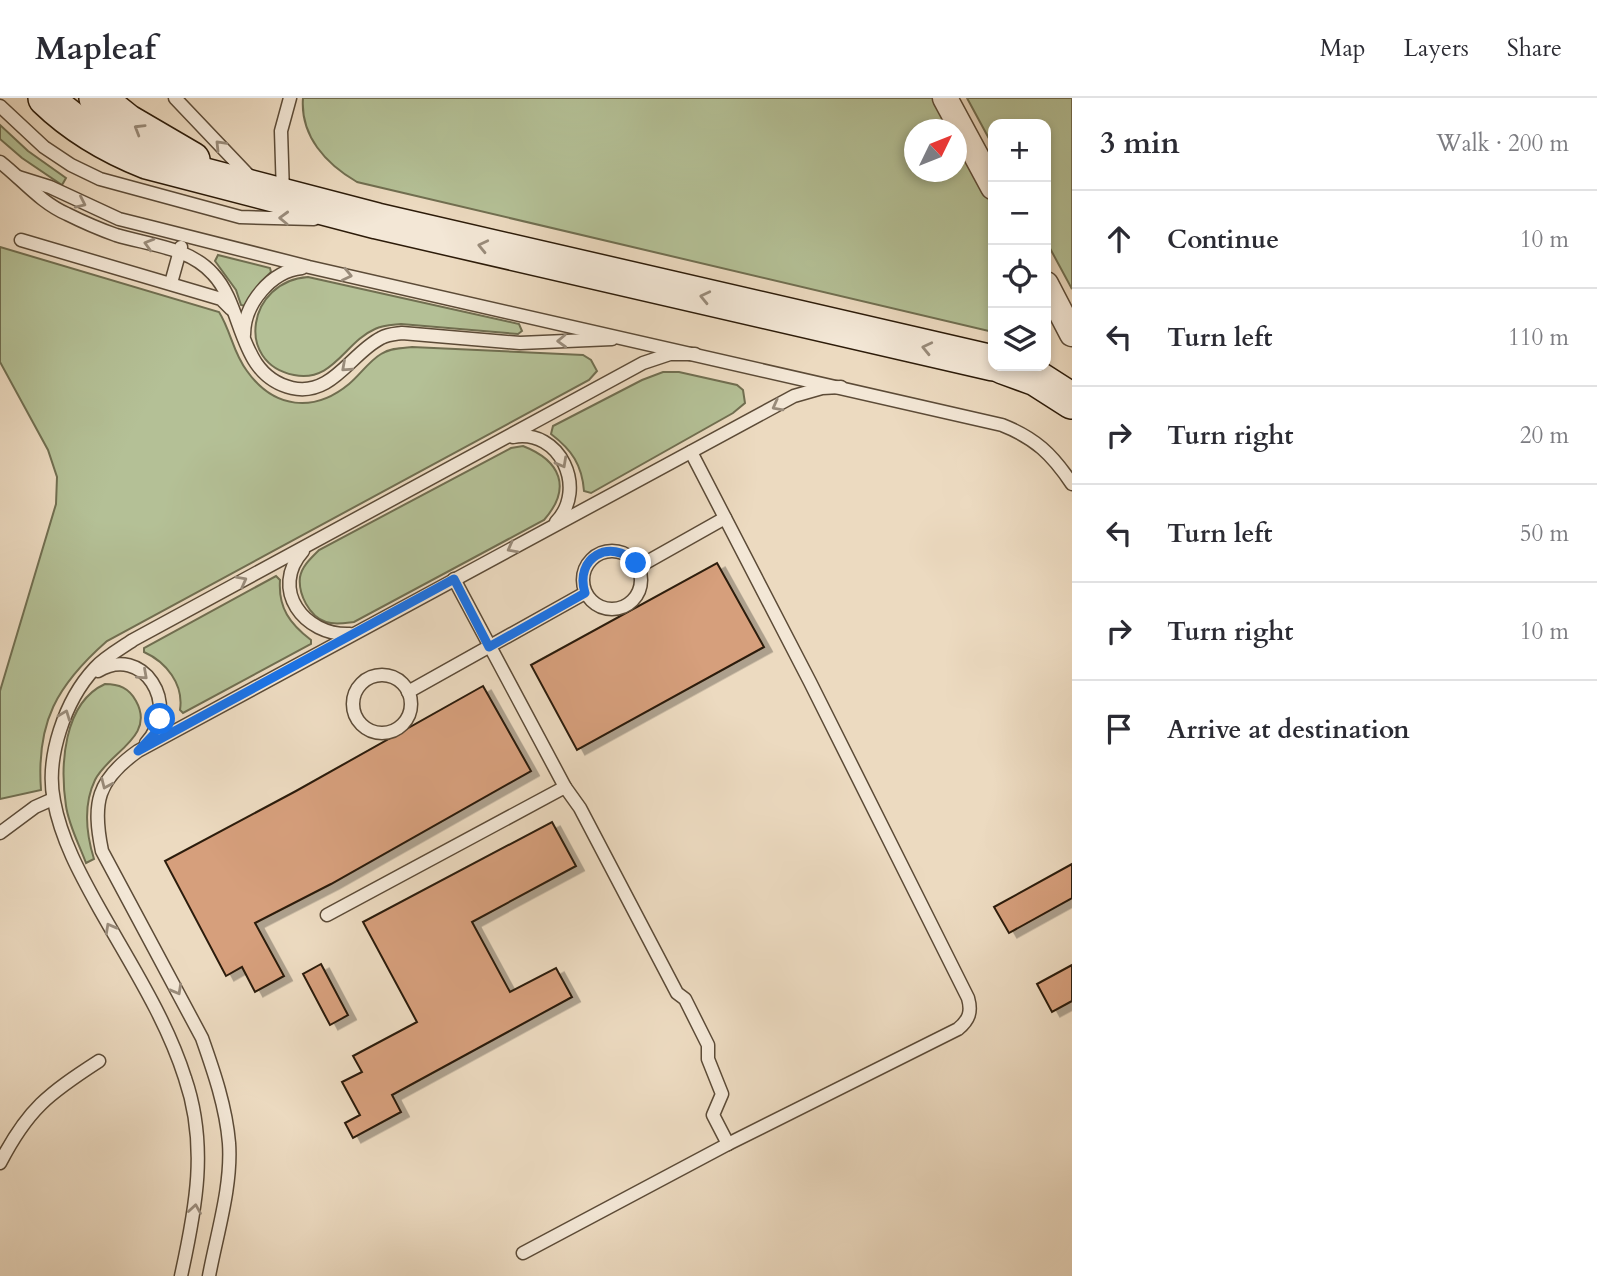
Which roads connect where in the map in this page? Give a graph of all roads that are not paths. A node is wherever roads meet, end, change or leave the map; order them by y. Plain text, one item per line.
1 (46, 98) edge
2 (97, 98) edge
3 (175, 98) edge
4 (290, 98) edge
5 (945, 98) edge
6 (0, 106) edge
7 (0, 162) edge
8 (18, 177) junction
9 (990, 182) edge
10 (264, 192) junction
11 (377, 221) junction
12 (184, 235) junction
13 (21, 240) dead end
14 (179, 252) junction
15 (309, 267) junction
16 (171, 283) junction
17 (1051, 294) edge
18 (234, 312) junction
19 (1072, 334) edge
20 (630, 338) junction
21 (244, 343) junction
22 (695, 354) junction
23 (988, 362) edge
24 (1017, 371) edge
25 (841, 387) junction
26 (1072, 401) edge
27 (506, 439) junction
28 (691, 452) junction
29 (1072, 484) edge
30 (725, 518) junction
31 (550, 527) junction
32 (309, 545) junction
33 (638, 567) junction
34 (454, 579) junction
35 (585, 593) junction
36 (354, 634) junction
37 (489, 647) junction
38 (84, 681) junction
39 (408, 692) junction
40 (138, 751) junction
41 (565, 787) junction
42 (53, 799) junction
43 (0, 833) edge
44 (327, 915) dead end
45 (99, 1061) dead end
46 (728, 1144) junction
47 (0, 1163) edge
48 (523, 1253) dead end
49 (181, 1276) edge
50 (209, 1276) edge

1 - 10 main road
10 -> 2 main road
10 -> 3 lane
4 - 10 lane
5 - 9 street
11 -> 6 lane
7 - 8 lane
8 -> 12 lane
14 -> 8 lane
10 - 11 main road
23 -> 11 main road
12 - 14 lane
12 - 15 lane
13 - 16 lane
14 - 16 lane
14 - 18 lane
15 -> 20 lane
15 - 21 lane
16 - 18 lane
17 - 19 street
18 - 21 lane
20 -> 21 lane
20 - 22 lane
22 - 25 lane
22 - 27 lane
24 - 26 main road
25 -> 28 lane
25 - 29 lane
27 -> 31 lane
27 - 32 lane
28 - 30 lane
28 - 31 lane
30 - 33 lane
30 - 46 lane
31 -> 34 lane
32 - 36 lane
38 -> 32 lane
33 - 35 lane
33 - 35 lane
34 - 36 lane
34 - 37 lane
35 - 37 lane
36 - 40 lane
37 - 39 lane
37 - 41 lane
38 -> 40 lane
42 -> 38 lane
39 - 39 lane
40 -> 50 lane
41 - 44 lane
41 - 46 lane
42 - 43 lane
49 -> 42 lane
45 - 47 lane
46 - 48 lane

